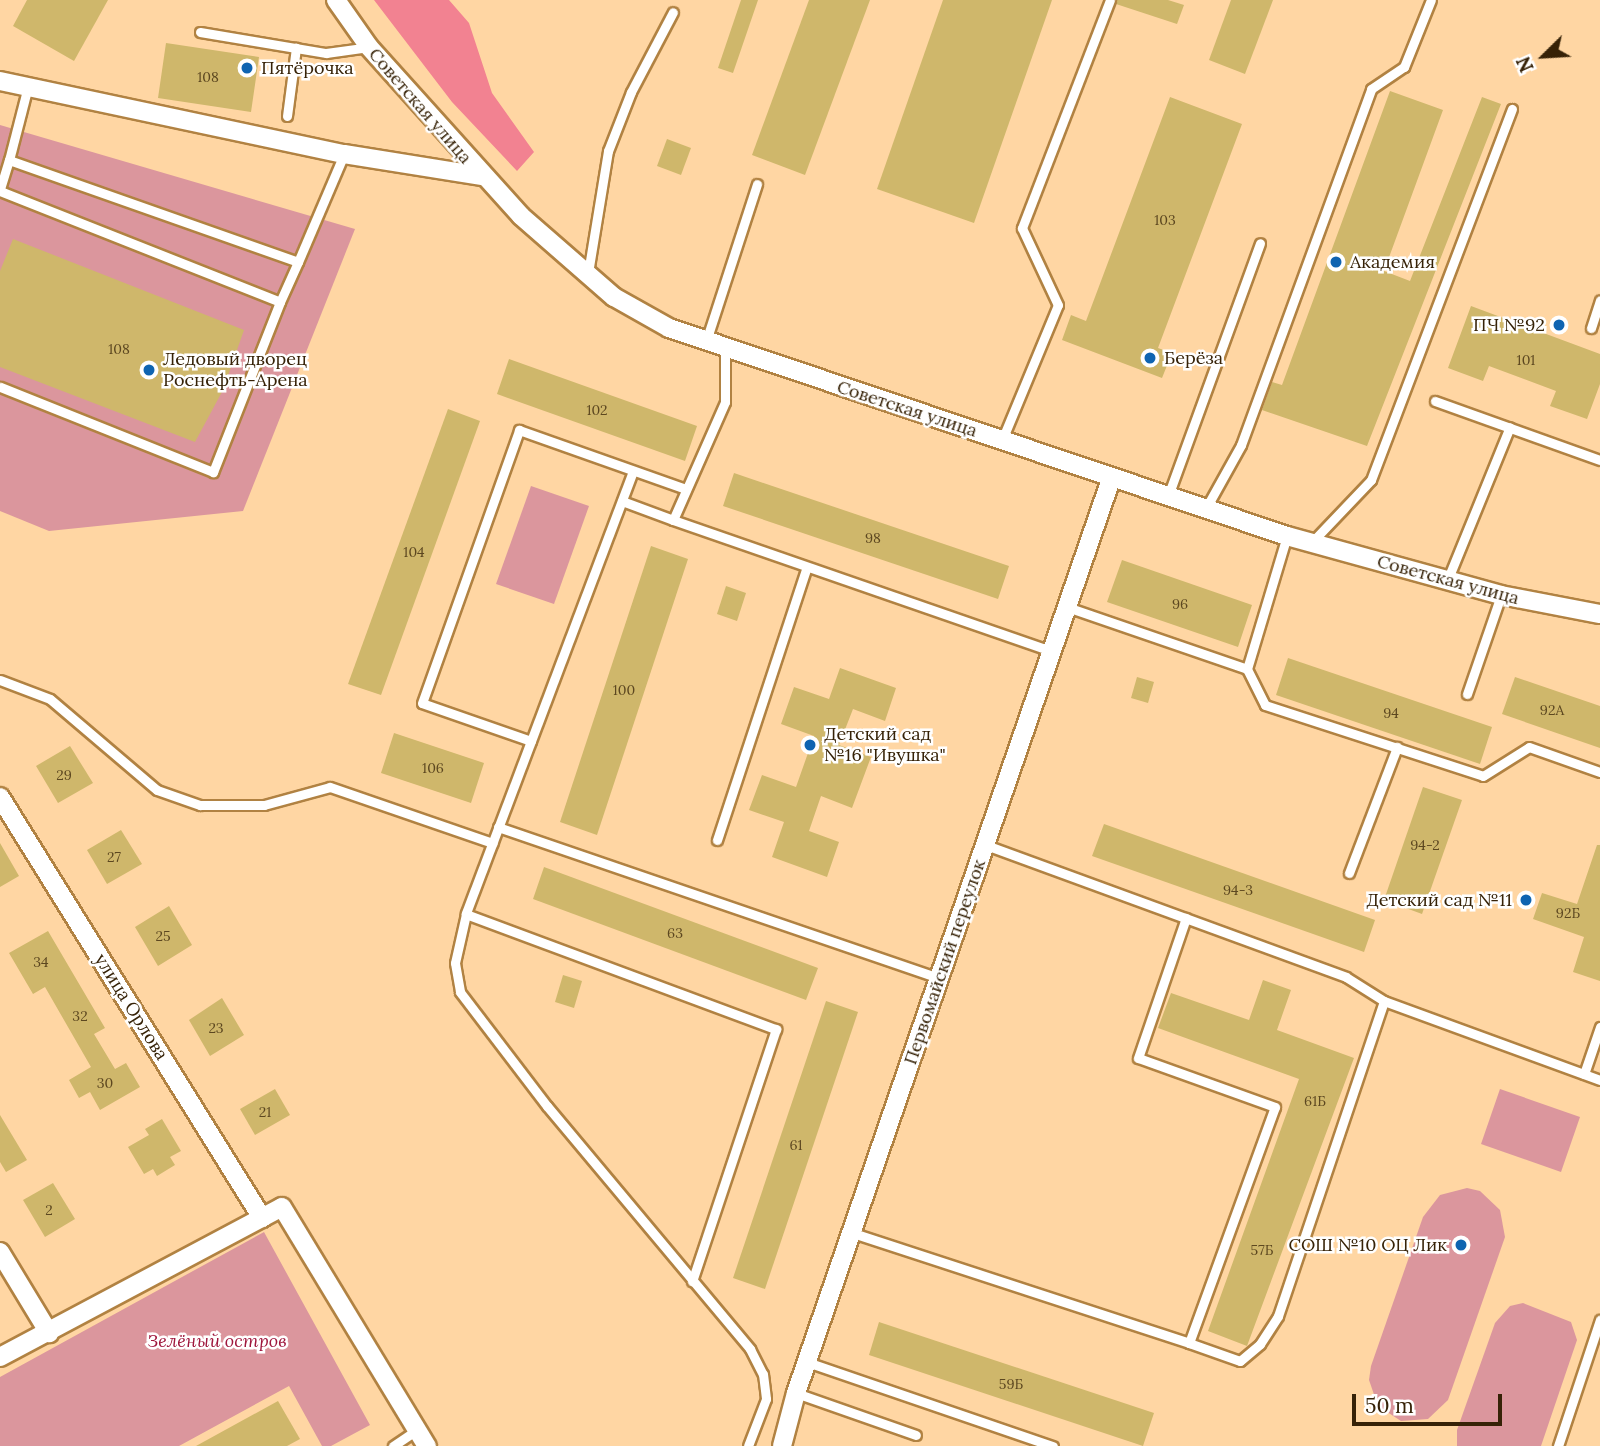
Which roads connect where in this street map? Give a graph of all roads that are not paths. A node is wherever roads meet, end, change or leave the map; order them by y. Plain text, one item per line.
1 (336, 0) edge
2 (1110, 0) edge
3 (1432, 0) edge
4 (673, 12) dead end
5 (200, 33) dead end
6 (369, 47) junction
7 (296, 48) junction
8 (0, 82) edge
9 (27, 90) junction
10 (1512, 109) dead end
11 (287, 116) dead end
12 (344, 154) junction
13 (9, 160) junction
14 (481, 176) junction
15 (757, 184) dead end
16 (0, 190) edge
17 (1259, 243) dead end
18 (298, 262) junction
19 (588, 273) junction
20 (1600, 300) edge
21 (280, 302) junction
22 (1591, 328) dead end
23 (705, 343) junction
24 (725, 349) junction
25 (0, 387) edge
26 (1435, 401) dead end
27 (1510, 427) junction
28 (1002, 440) junction
29 (1600, 460) edge
30 (634, 471) junction
31 (1111, 479) junction
32 (686, 489) junction
33 (1168, 496) junction
34 (622, 501) junction
35 (1206, 508) junction
36 (673, 520) junction
37 (1287, 536) junction
38 (1311, 543) junction
39 (807, 567) junction
40 (1447, 581) junction
41 (1501, 595) junction
42 (1066, 607) junction
43 (1600, 614) edge
44 (1052, 652) junction
45 (1247, 669) junction
46 (0, 680) edge
47 (1467, 694) dead end
48 (531, 741) junction
49 (1397, 747) junction
50 (1600, 772) edge
51 (0, 797) edge
52 (498, 827) junction
53 (718, 840) dead end
54 (493, 843) junction
55 (986, 845) junction
56 (1349, 873) dead end
57 (466, 914) junction
58 (1186, 918) junction
59 (939, 978) junction
60 (1384, 1001) junction
61 (1600, 1027) edge
62 (1584, 1074) junction
63 (1600, 1080) edge
64 (262, 1218) junction
65 (853, 1233) junction
66 (0, 1252) edge
67 (692, 1280) junction
68 (1600, 1320) edge
69 (48, 1333) junction
70 (1189, 1343) junction
71 (0, 1357) edge
72 (807, 1362) junction
73 (796, 1393) junction
74 (916, 1435) dead end
75 (1023, 1436) junction
76 (422, 1438) edge
77 (393, 1446) edge
78 (748, 1446) edge
79 (782, 1446) edge
80 (1019, 1446) edge
81 (1053, 1446) edge
82 (1558, 1446) edge

1 - 6 street, Советская улица
2 - 28 lane
3 - 35 lane
4 - 19 lane
5 - 7 lane
6 - 7 lane
6 - 14 street, Советская улица
7 - 11 lane
8 - 9 street
9 - 12 street
9 - 13 lane
10 - 38 lane
12 - 14 street
12 - 18 lane
13 - 16 lane
13 - 18 lane
14 - 19 street, Советская улица
15 - 23 lane
16 - 21 lane
17 - 33 lane
18 - 21 lane
19 - 23 street, Советская улица
20 - 22 lane
21 - 25 lane
23 - 24 street, Советская улица
24 - 28 street, Советская улица
24 - 32 lane
26 - 27 lane
27 - 29 lane
27 - 40 lane
28 - 31 street, Советская улица
30 - 32 lane
30 - 34 lane
30 - 48 lane
31 - 33 street, Советская улица
31 - 42 street, Первомайский переулок
32 - 36 lane
33 - 35 street, Советская улица
34 - 36 lane
34 - 48 lane
35 - 37 street, Советская улица
36 - 39 lane
37 - 38 street, Советская улица
37 - 45 lane
38 - 40 street, Советская улица
39 - 44 lane
39 - 53 lane
40 - 41 street, Советская улица
41 - 43 street, Советская улица
41 - 47 lane
42 - 44 street, Первомайский переулок
42 - 45 lane
44 - 55 street, Первомайский переулок
45 - 49 lane
46 - 54 lane
48 - 52 lane
49 - 50 lane
49 - 56 lane
51 - 64 street, улица Орлова
52 - 54 lane
52 - 59 lane
54 - 57 lane
55 - 58 lane
55 - 59 street, Первомайский переулок
57 - 67 lane
57 - 67 lane
58 - 60 lane
58 - 70 lane
59 - 65 street, Первомайский переулок
60 - 62 lane
60 - 70 lane
61 - 62 lane
62 - 63 lane
64 - 69 street
64 - 76 street
65 - 70 lane
65 - 72 street, Первомайский переулок
66 - 69 street
67 - 78 lane
68 - 82 lane
69 - 71 street
72 - 73 street, Первомайский переулок
72 - 75 lane
73 - 74 lane
73 - 79 street, Первомайский переулок
75 - 80 lane
75 - 81 lane
76 - 77 lane

